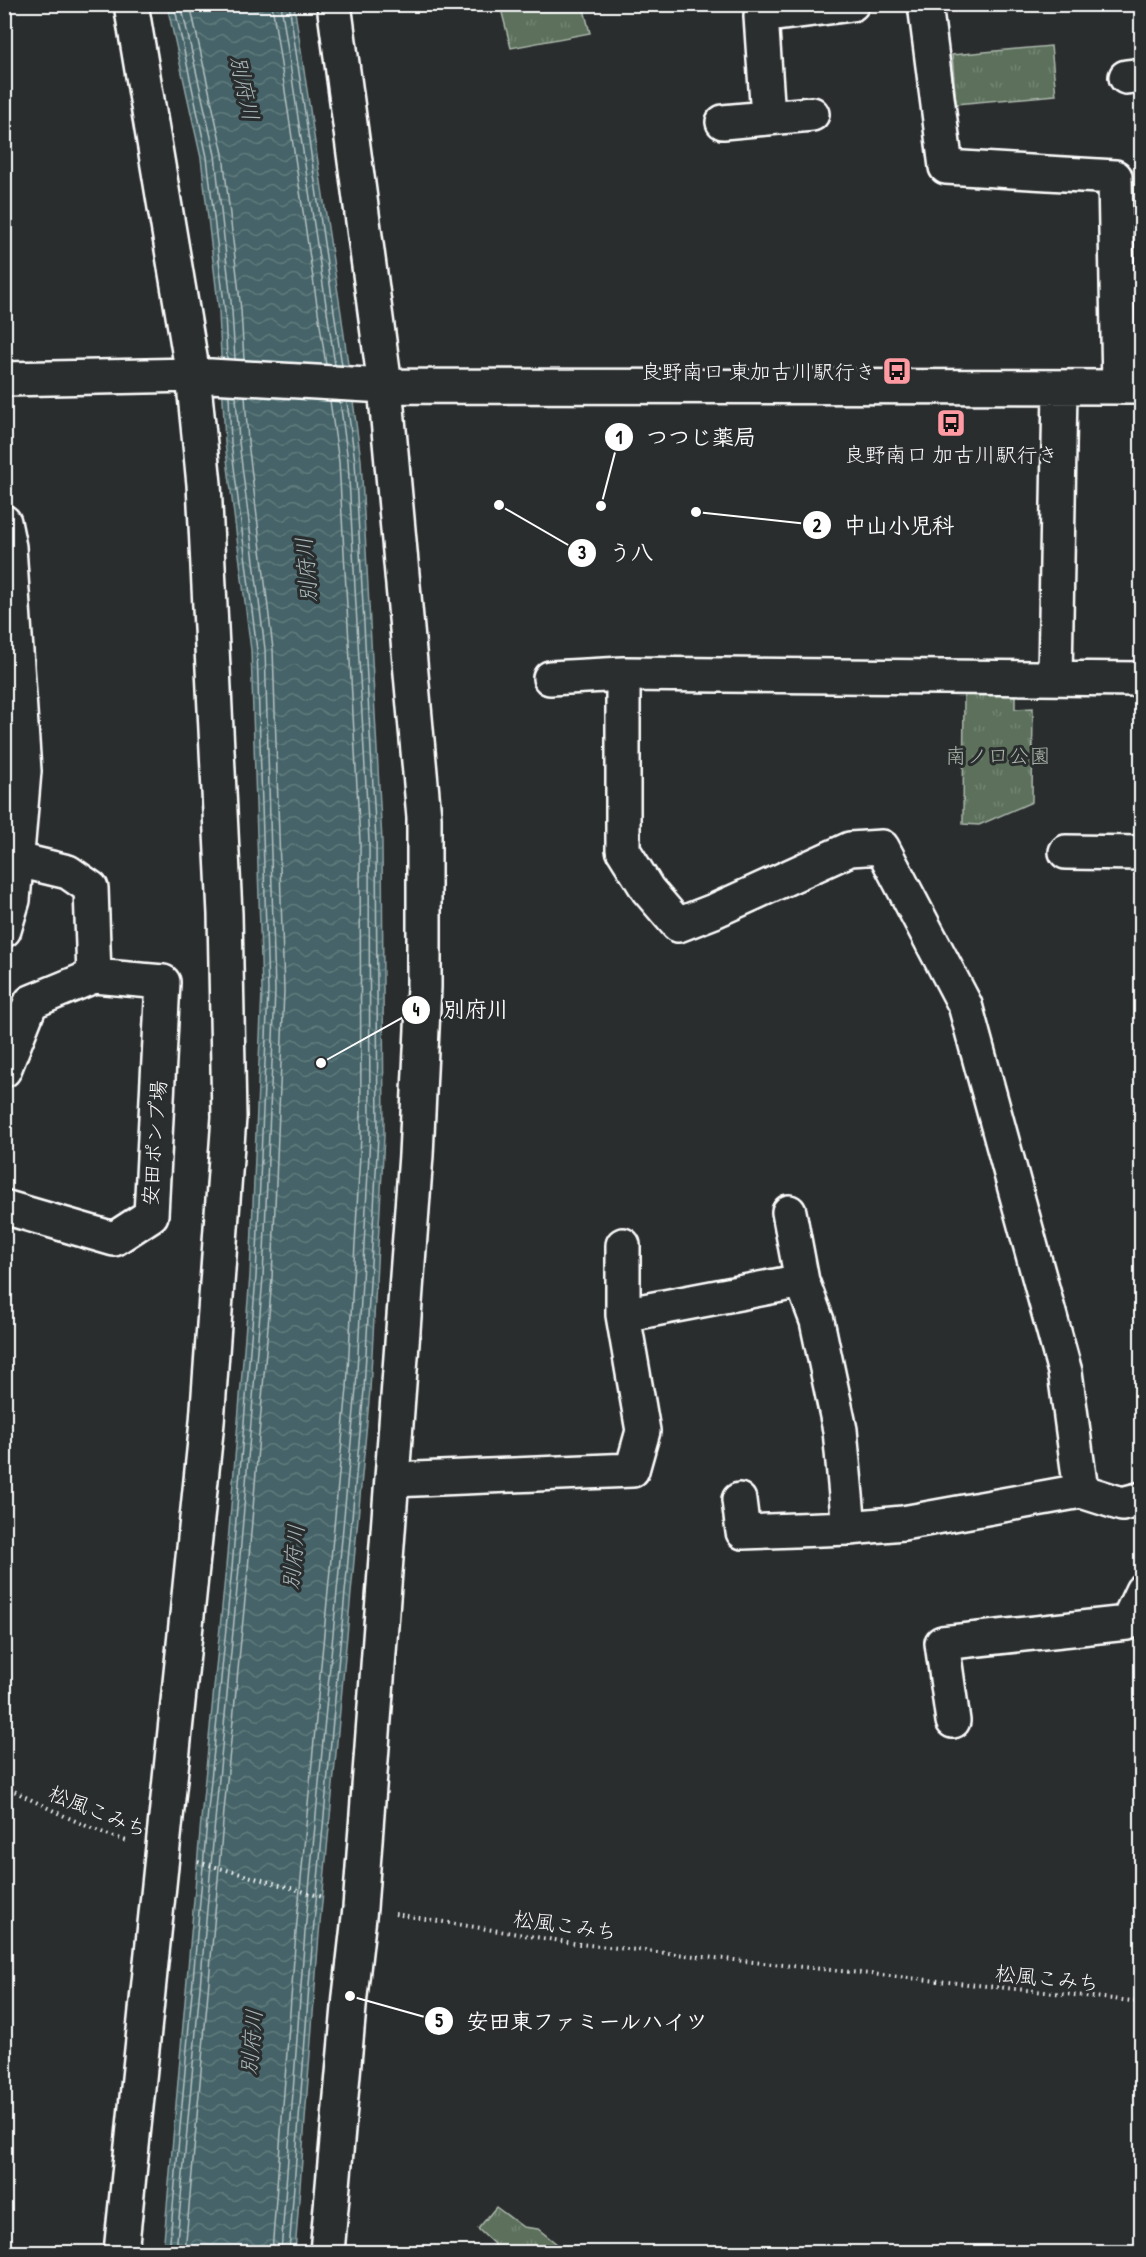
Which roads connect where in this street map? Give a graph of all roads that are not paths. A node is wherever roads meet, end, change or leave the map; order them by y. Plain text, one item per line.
1 (131, 4) edge
2 (852, 4) edge
3 (925, 4) edge
4 (342, 7) edge
5 (812, 114) dead end
6 (768, 117) junction
7 (723, 122) dead end
8 (193, 375) junction
9 (4, 379) edge
10 (385, 386) junction
11 (1130, 387) edge
12 (1060, 388) junction
13 (4, 522) edge
14 (623, 674) junction
15 (1055, 677) junction
16 (550, 678) dead end
17 (1142, 679) edge
18 (14, 772) edge
19 (1066, 852) dead end
20 (1142, 853) edge
21 (18, 860) junction
22 (4, 930) edge
23 (94, 976) junction
24 (4, 1070) edge
25 (4, 1207) edge
26 (789, 1212) dead end
27 (622, 1245) dead end
28 (802, 1281) junction
29 (623, 1315) junction
30 (393, 1480) junction
31 (1081, 1491) junction
32 (1142, 1499) edge
33 (739, 1500) dead end
34 (849, 1528) junction
35 (1142, 1591) edge
36 (953, 1721) dead end
37 (121, 2253) edge
38 (327, 2253) edge

1 - 8 street
2 - 6 street
3 - 11 street
4 - 10 street
5 - 6 street
6 - 7 street
8 - 9 street
8 - 10 street
8 - 37 street
10 - 12 street
10 - 30 street
11 - 12 street
12 - 15 street
13 - 18 street
14 - 15 street
14 - 16 street
14 - 31 street
15 - 17 street
18 - 21 street
19 - 20 street
21 - 22 street
21 - 23 street
23 - 24 street, 安田ポンプ場
23 - 25 street, 安田ポンプ場
26 - 28 street
27 - 29 street
28 - 29 street
28 - 34 street
29 - 30 street
30 - 38 street
31 - 32 street
31 - 34 street
33 - 34 street
35 - 36 street

